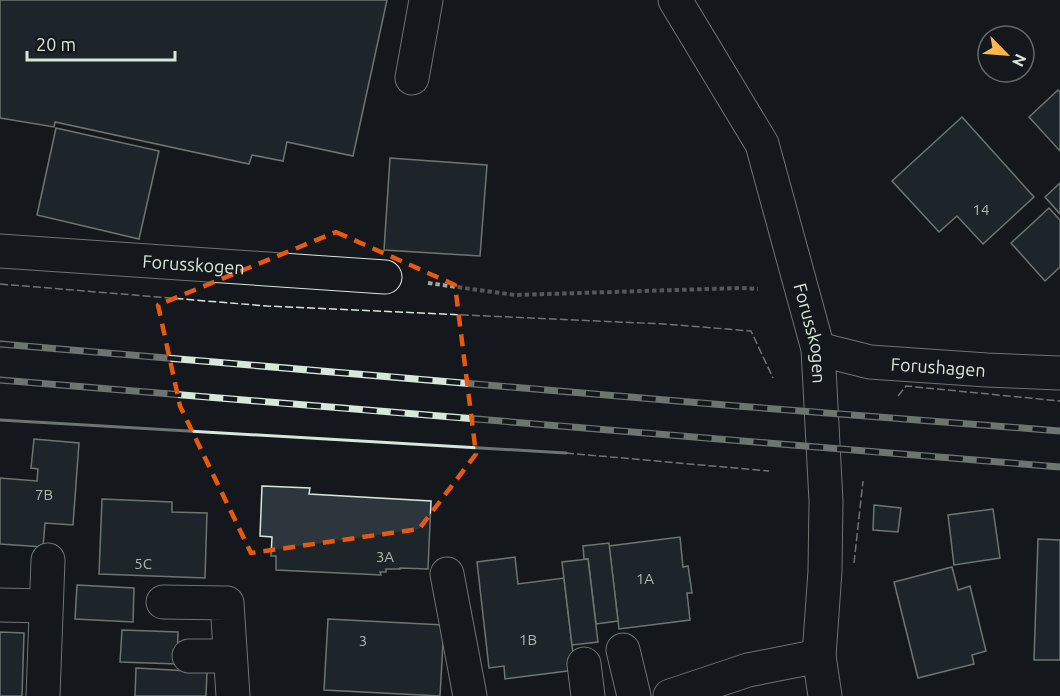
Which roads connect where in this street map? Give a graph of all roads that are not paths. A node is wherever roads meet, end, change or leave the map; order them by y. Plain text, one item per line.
1 (426, 0) edge
2 (675, 0) edge
3 (412, 78) dead end
4 (0, 251) edge
5 (385, 277) road end
6 (818, 349) junction
7 (1060, 373) edge
8 (48, 560) dead end
9 (447, 574) dead end
10 (163, 602) dead end
11 (0, 605) edge
12 (46, 606) junction
13 (623, 650) dead end
14 (189, 656) dead end
15 (230, 656) junction
16 (819, 656) junction
17 (584, 664) dead end
18 (43, 696) edge
19 (233, 696) edge
20 (470, 696) edge
21 (588, 696) edge
22 (634, 696) edge
23 (670, 696) edge
24 (825, 696) edge

1 - 3 street
2 - 6 street, Forusskogen
4 - 5 street, Forusskogen
6 - 7 street, Forushagen
6 - 16 street, Forusskogen
8 - 12 street
9 - 20 street
10 - 15 street
11 - 12 street
12 - 18 street
13 - 22 street
14 - 15 street
15 - 19 street
16 - 23 street
16 - 24 street, Forusskogen
17 - 21 street

